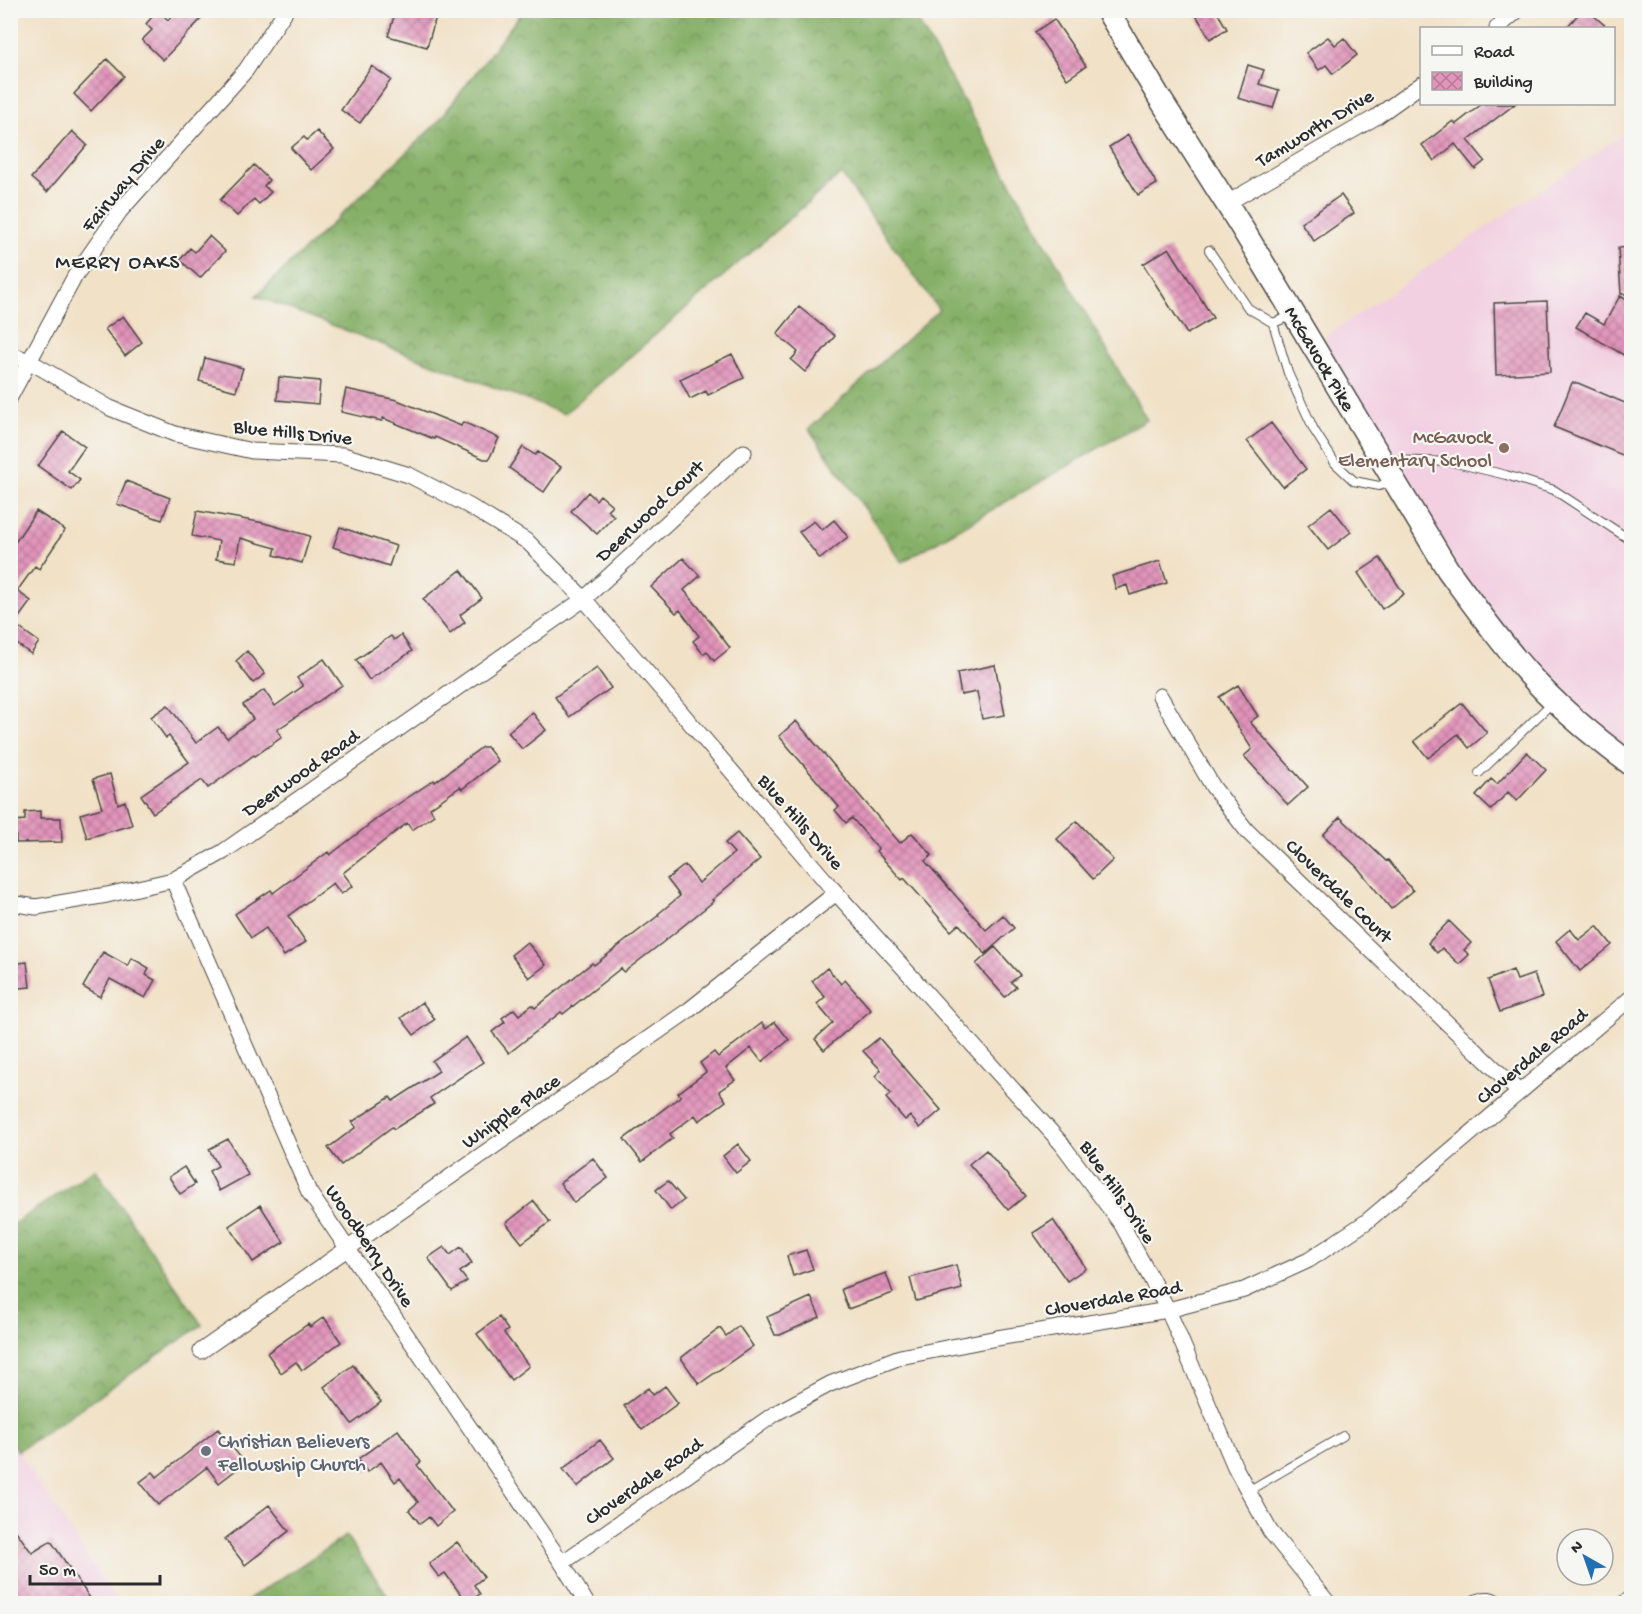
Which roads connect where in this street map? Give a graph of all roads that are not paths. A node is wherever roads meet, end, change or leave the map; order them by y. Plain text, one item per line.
1 (286, 10) edge
2 (1107, 10) edge
3 (1518, 10) edge
4 (1498, 27) edge
5 (1420, 85) edge
6 (1227, 203) junction
7 (1209, 250) dead end
8 (1295, 315) junction
9 (1272, 323) junction
10 (10, 354) edge
11 (29, 361) junction
12 (10, 397) edge
13 (744, 452) dead end
14 (1383, 460) junction
15 (1394, 480) junction
16 (1632, 541) edge
17 (584, 599) junction
18 (1160, 696) dead end
19 (1555, 700) junction
20 (1632, 765) edge
21 (1479, 773) dead end
22 (173, 880) junction
23 (836, 893) junction
24 (10, 903) edge
25 (1632, 997) edge
26 (1519, 1092) junction
27 (347, 1250) junction
28 (1168, 1310) junction
29 (201, 1351) dead end
30 (1343, 1436) dead end
31 (1248, 1491) junction
32 (562, 1563) junction
33 (1632, 1598) edge
34 (1473, 1600) dead end
35 (587, 1604) edge
36 (1329, 1604) edge
37 (1503, 1604) edge
38 (1623, 1604) edge

1 - 11 street, Fairway Drive
2 - 6 main road, McGavock Pike
3 - 4 street
5 - 6 street, Tamworth Drive
6 - 8 main road, McGavock Pike
7 - 9 lane
8 - 9 lane
8 - 14 main road, McGavock Pike
9 - 15 lane
10 - 11 street, Blue Hills Drive
11 - 12 street, Fairway Drive
11 - 17 street, Blue Hills Drive
13 - 17 street, Deerwood Court
14 - 15 main road, McGavock Pike
14 - 16 lane
15 - 19 main road, McGavock Pike
17 - 22 street, Deerwood Road
17 - 23 street, Blue Hills Drive
18 - 26 street, Cloverdale Court
19 - 20 main road, McGavock Pike
19 - 21 lane
22 - 24 street, Deerwood Road
22 - 27 street, Woodberry Drive
23 - 27 street, Whipple Place
23 - 28 street, Blue Hills Drive
25 - 26 street, Cloverdale Road
26 - 28 street, Cloverdale Road
27 - 29 street, Whipple Place
27 - 32 street, Woodberry Drive
28 - 31 street, Blue Hills Drive
28 - 32 street, Cloverdale Road
30 - 31 lane
31 - 36 street, Blue Hills Drive
32 - 35 street, Woodberry Drive
33 - 38 street
34 - 37 lane

